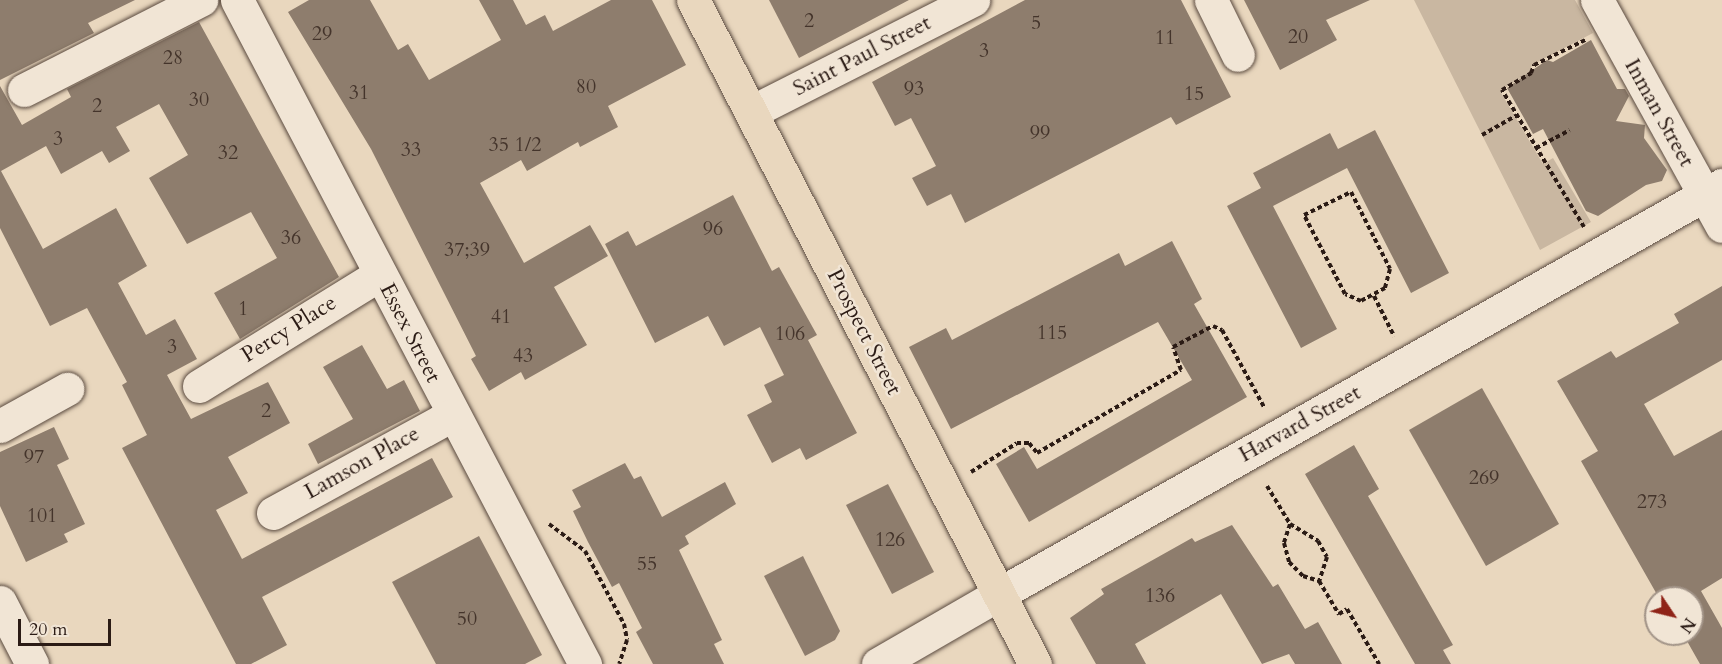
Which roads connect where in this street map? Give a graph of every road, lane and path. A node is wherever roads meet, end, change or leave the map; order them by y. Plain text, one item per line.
1 (201, 0) edge
2 (237, 0) edge
3 (693, 0) edge
4 (973, 0) edge
5 (1210, 0) edge
6 (1597, 0) edge
7 (1589, 38) dead end
8 (1238, 55) dead end
9 (24, 90) dead end
10 (751, 112) junction
11 (1517, 115) junction
12 (1570, 130) dead end
13 (1482, 135) dead end
14 (1536, 148) junction
15 (1713, 190) edge
16 (1722, 226) edge
17 (1588, 233) dead end
18 (380, 274) junction
19 (1374, 296) junction
20 (1397, 340) dead end
21 (199, 386) dead end
22 (67, 389) dead end
23 (1268, 413) dead end
24 (452, 415) junction
25 (0, 426) edge
26 (971, 472) dead end
27 (1268, 486) dead end
28 (273, 513) dead end
29 (544, 522) dead end
30 (1290, 524) junction
31 (1319, 581) junction
32 (999, 594) junction
33 (0, 602) edge
34 (32, 664) edge
35 (585, 664) edge
36 (619, 664) edge
37 (878, 664) edge
38 (1035, 664) edge
39 (1379, 664) edge

1 - 9 street
2 - 18 street, Essex Street
3 - 10 main road, Prospect Street
4 - 10 street, Saint Paul Street
5 - 8 street
6 - 15 street, Inman Street
7 - 11 path
10 - 32 main road, Prospect Street
11 - 13 path
11 - 14 path
12 - 14 path
14 - 17 path
15 - 16 street, Inman Street
15 - 32 street, Harvard Street
18 - 21 street, Percy Place
18 - 24 street, Essex Street
19 - 19 path
19 - 20 path
22 - 25 street
23 - 26 path
24 - 28 street, Lamson Place
24 - 35 street, Essex Street
27 - 30 path
29 - 36 path
30 - 31 path
30 - 31 path
31 - 39 path
32 - 37 street, Harvard Street
32 - 38 main road, Prospect Street
33 - 34 street

